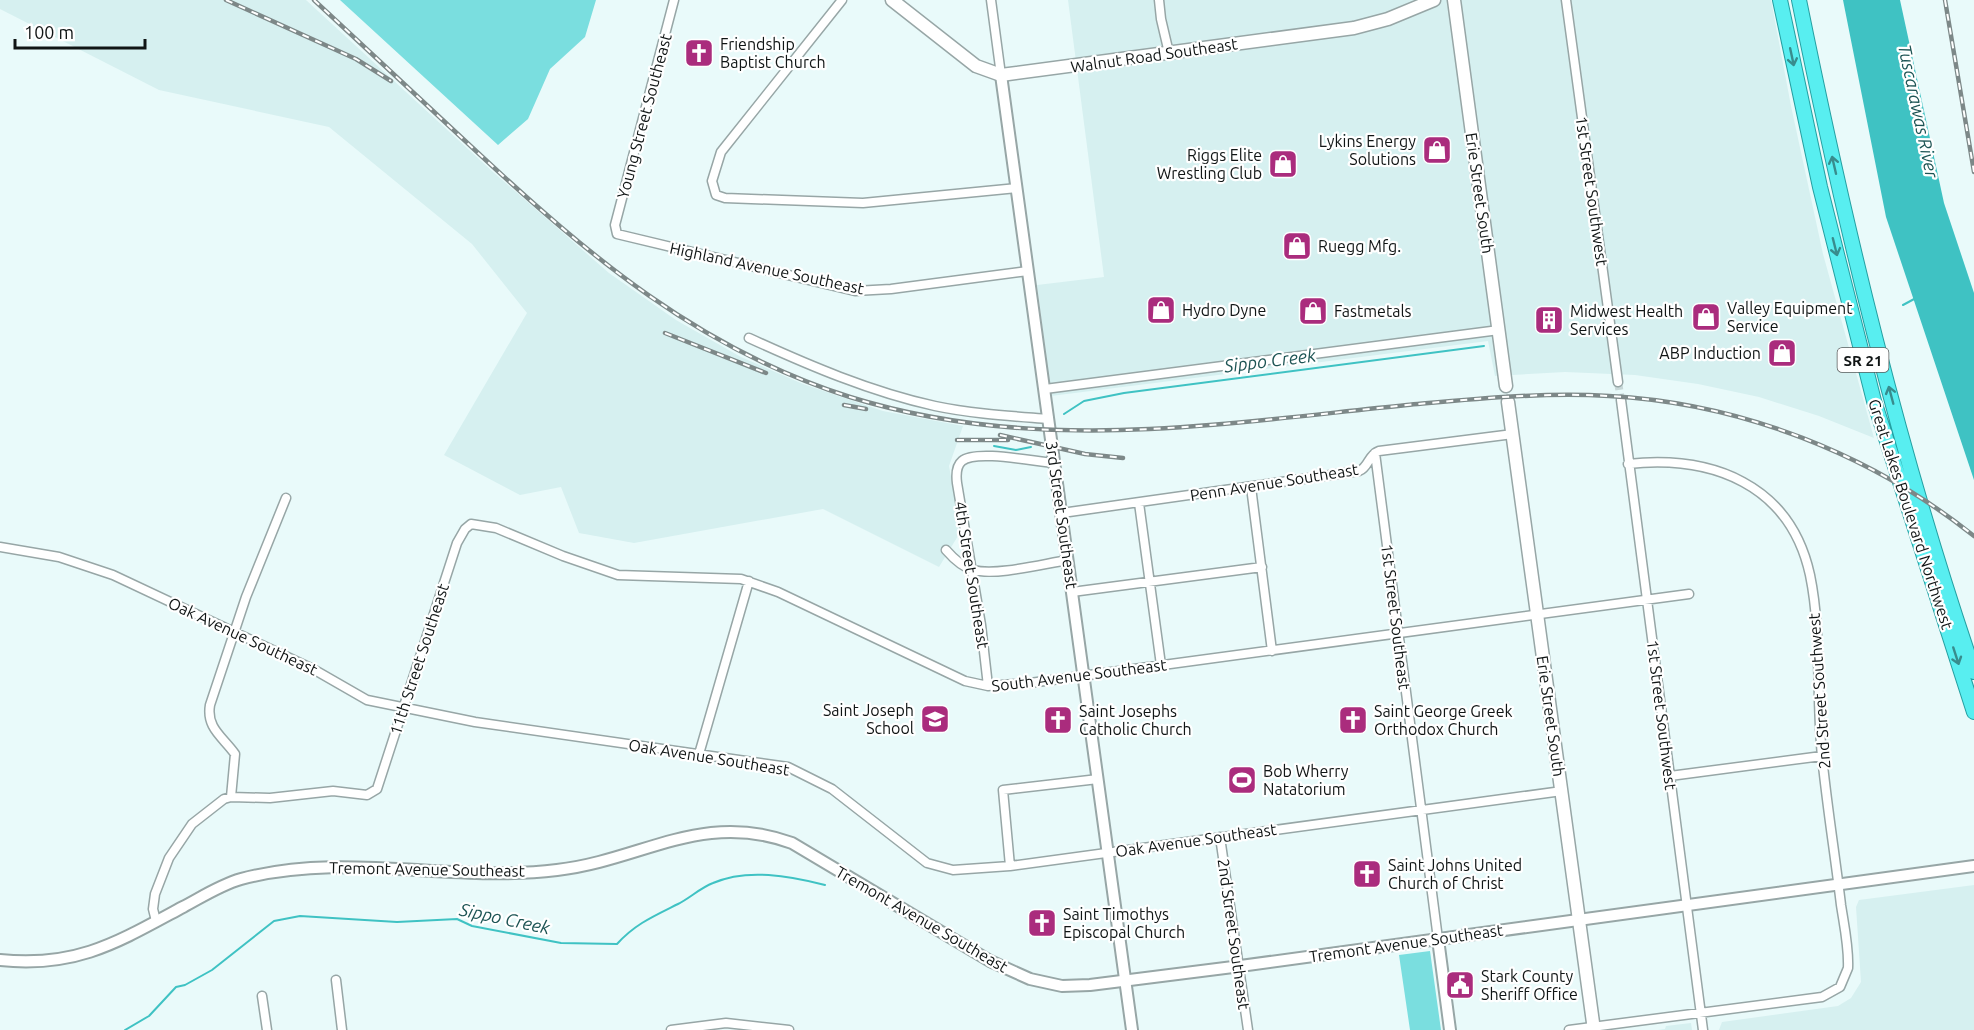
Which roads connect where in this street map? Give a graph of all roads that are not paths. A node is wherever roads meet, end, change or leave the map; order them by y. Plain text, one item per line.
1 (674, 0) edge
2 (842, 0) edge
3 (892, 0) edge
4 (991, 0) edge
5 (1159, 0) edge
6 (1434, 0) edge
7 (1454, 0) edge
8 (1566, 0) edge
9 (1780, 0) edge
10 (1799, 0) edge
11 (1169, 52) junction
12 (1001, 75) junction
13 (1017, 188) junction
14 (615, 232) joint
15 (1028, 271) junction
16 (1499, 330) junction
17 (749, 338) dead end
18 (1618, 382) tunnel mouth
19 (1506, 386) dead end
20 (1045, 389) junction
21 (1621, 400) tunnel mouth
22 (1508, 402) dead end
23 (1049, 419) junction
24 (1513, 434) junction
25 (1375, 453) junction
26 (1055, 463) junction
27 (1628, 464) junction
28 (1251, 487) junction
29 (286, 498) dead end
30 (1139, 503) junction
31 (1062, 513) junction
32 (468, 525) joint
33 (0, 547) edge
34 (946, 550) dead end
35 (1068, 560) junction
36 (1262, 567) junction
37 (972, 570) junction
38 (749, 581) junction
39 (1150, 582) junction
40 (1072, 592) junction
41 (1689, 594) dead end
42 (1647, 599) junction
43 (1538, 614) junction
44 (234, 632) junction
45 (1398, 634) junction
46 (1272, 651) junction
47 (1161, 665) junction
48 (1974, 672) edge
49 (1084, 675) junction
50 (988, 686) junction
51 (403, 709) junction
52 (1974, 712) edge
53 (699, 754) junction
54 (1822, 756) junction
55 (1670, 776) junction
56 (1098, 779) junction
57 (1562, 791) junction
58 (231, 797) junction
59 (1422, 810) junction
60 (1220, 837) junction
61 (1108, 853) junction
62 (1010, 866) junction
63 (1974, 866) edge
64 (1839, 885) junction
65 (1687, 905) junction
66 (1579, 920) junction
67 (156, 921) junction
68 (1438, 939) junction
69 (0, 960) edge
70 (1238, 966) junction
71 (336, 980) dead end
72 (1125, 981) junction
73 (262, 996) dead end
74 (1701, 1013) junction
75 (709, 1027) edge
76 (1593, 1028) edge
77 (267, 1030) edge
78 (342, 1030) edge
79 (671, 1030) edge
80 (789, 1030) edge
81 (1132, 1030) edge
82 (1248, 1030) edge
83 (1450, 1030) edge
84 (1569, 1030) edge
85 (1703, 1030) edge

1 - 14 street, Young Street Southeast
2 - 13 street
3 - 12 main road, Walnut Road Southeast
4 - 12 street, 3rd Street Southeast
5 - 11 street
6 - 11 main road, Walnut Road Southeast
7 - 16 main road, Erie Street South
8 - 18 street, 1st Street Southwest
9 -> 52 highway, Great Lakes Boulevard Northwest / SR 21
48 -> 10 highway, Great Lakes Boulevard Northwest / SR 21
11 - 12 main road, Walnut Road Southeast
12 - 13 street, 3rd Street Southeast
13 - 15 street, 3rd Street Southeast
14 - 15 street, Highland Avenue Southeast
15 - 20 street, 3rd Street Southeast
16 - 19 main road, Erie Street South
16 - 20 street
17 - 23 street
20 - 23 street, 3rd Street Southeast
21 - 27 street, 1st Street Southwest
22 - 24 main road, Erie Street South
23 - 26 street, 3rd Street Southeast
24 - 25 street, Penn Avenue Southeast
24 - 43 main road, Erie Street South
25 - 28 street, Penn Avenue Southeast
25 - 45 street, 1st Street Southeast
26 - 31 street, 3rd Street Southeast
26 - 37 street, 4th Street Southeast
27 - 42 street, 1st Street Southwest
27 - 54 street, 2nd Street Southwest
28 - 30 street, Penn Avenue Southeast
28 - 36 street
29 - 44 street
30 - 31 street, Penn Avenue Southeast
30 - 39 street
31 - 35 street, 3rd Street Southeast
32 - 38 street, South Avenue Southeast
32 - 51 street, 11th Street Southeast
33 - 44 street, Oak Avenue Southeast
34 - 37 street
35 - 37 street
35 - 40 street, 3rd Street Southeast
36 - 39 street
36 - 46 street
37 - 50 street, 4th Street Southeast
38 - 50 street, South Avenue Southeast
38 - 53 street
39 - 40 street
39 - 47 street
40 - 49 street, 3rd Street Southeast
41 - 42 street, South Avenue Southeast
42 - 43 street, South Avenue Southeast
42 - 55 street, 1st Street Southwest
43 - 45 street, South Avenue Southeast
43 - 57 main road, Erie Street South
44 - 51 street, Oak Avenue Southeast
44 - 58 street
45 - 46 street, South Avenue Southeast
45 - 59 street, 1st Street Southeast
46 - 47 street, South Avenue Southeast
47 - 49 street, South Avenue Southeast
49 - 50 street, South Avenue Southeast
49 - 56 street, 3rd Street Southeast
51 - 53 street, Oak Avenue Southeast
51 - 58 street, 11th Street Southeast
53 - 62 street, Oak Avenue Southeast
54 - 55 street
54 - 64 street, 2nd Street Southwest
55 - 65 street, 1st Street Southwest
56 - 61 street, 3rd Street Southeast
56 - 62 street
57 - 59 street, Oak Avenue Southeast
57 - 66 main road, Erie Street South
58 - 67 street
59 - 60 street, Oak Avenue Southeast
59 - 68 street, 1st Street Southeast
60 - 61 street, Oak Avenue Southeast
60 - 70 street, 2nd Street Southeast
61 - 62 street, Oak Avenue Southeast
61 - 72 street, 3rd Street Southeast
63 - 64 street, Tremont Avenue Southeast
64 - 65 street, Tremont Avenue Southeast
64 - 74 street, 2nd Street Southwest
65 - 66 street, Tremont Avenue Southeast
65 - 74 street, 1st Street Southwest
66 - 68 street, Tremont Avenue Southeast
66 - 76 main road, Erie Street South
67 - 69 street, Tremont Avenue Southeast
67 - 72 street, Tremont Avenue Southeast
68 - 70 street, Tremont Avenue Southeast
68 - 83 street, 1st Street Southeast
70 - 72 street, Tremont Avenue Southeast
70 - 82 street, 2nd Street Southeast
71 - 78 street
72 - 81 street, 3rd Street Southeast
73 - 77 street
74 - 76 street
74 - 85 street, 1st Street Southwest
75 - 79 street
75 - 80 street
76 - 84 street

